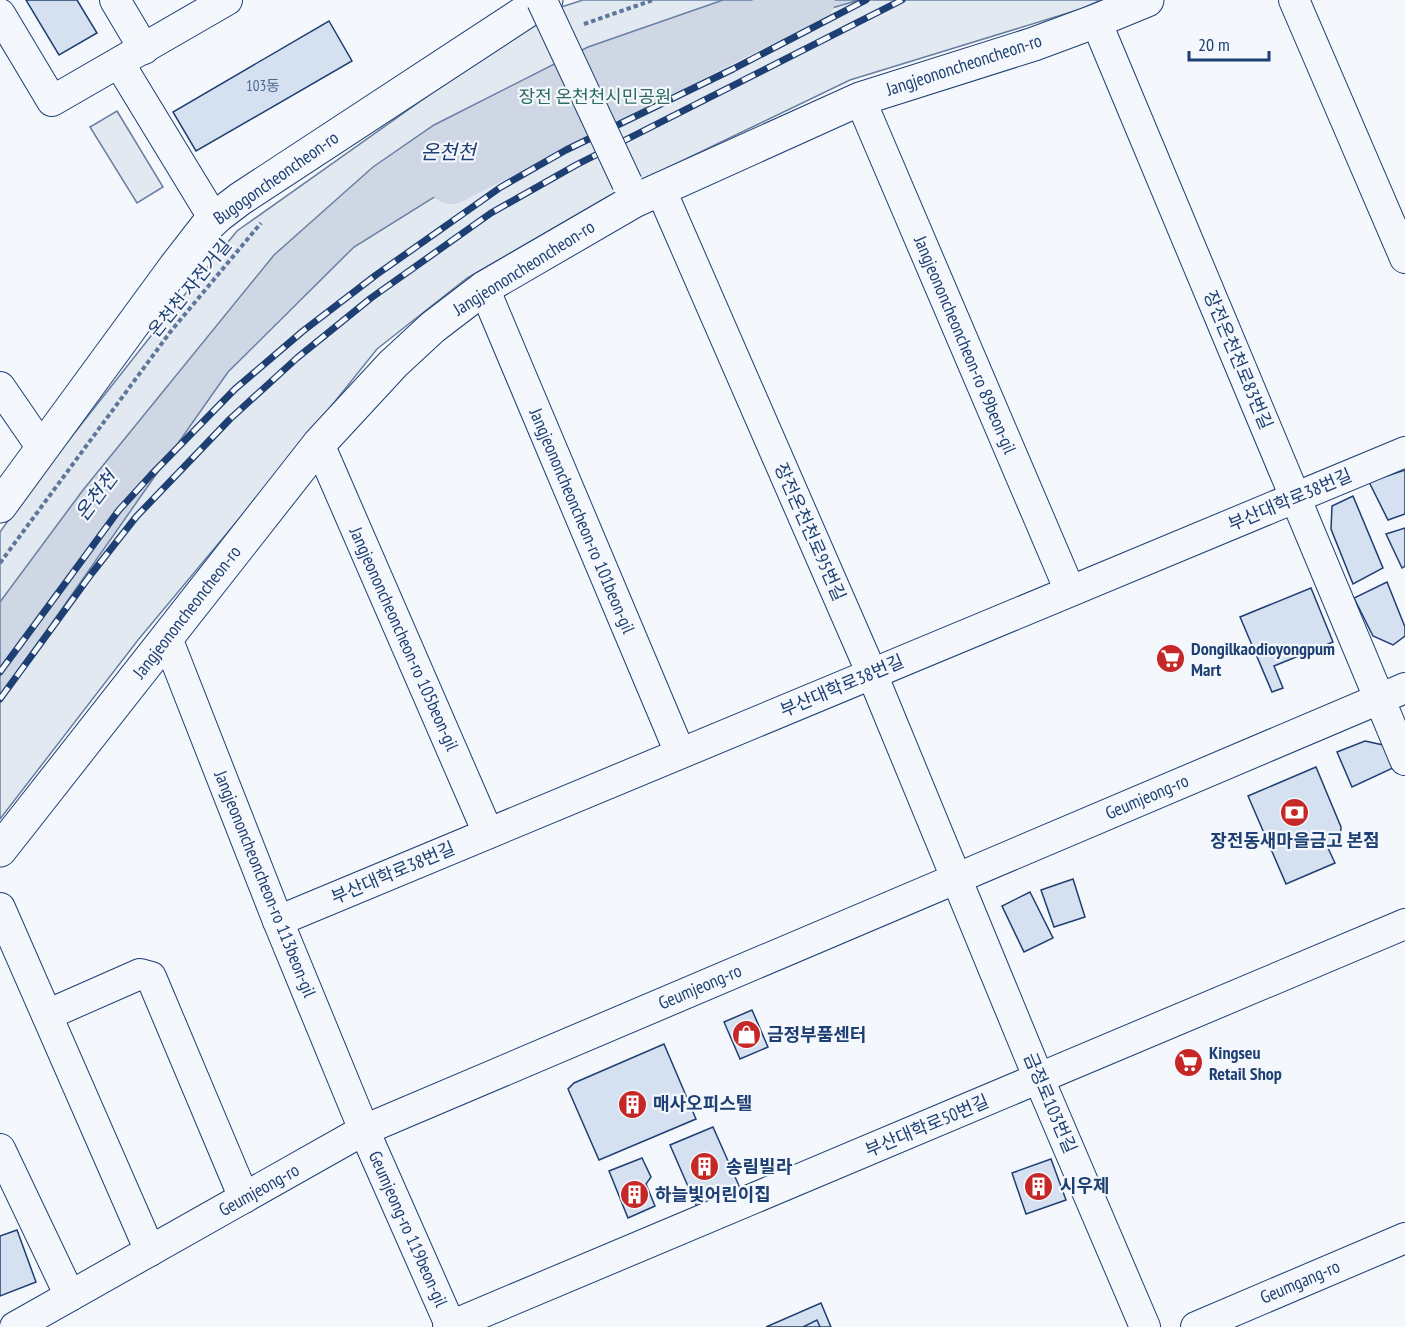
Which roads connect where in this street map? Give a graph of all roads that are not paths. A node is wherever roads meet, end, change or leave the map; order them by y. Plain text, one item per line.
1 (115, 0) edge
2 (227, 0) edge
3 (543, 0) edge
4 (1147, 0) edge
5 (1294, 0) edge
6 (0, 14) edge
7 (1096, 21) junction
8 (132, 56) junction
9 (860, 99) junction
10 (640, 191) junction
11 (214, 219) junction
12 (1405, 258) edge
13 (484, 288) junction
14 (0, 387) edge
15 (319, 444) junction
16 (42, 448) junction
17 (1405, 452) edge
18 (1296, 497) junction
19 (0, 506) edge
20 (1070, 591) junction
21 (167, 638) junction
22 (872, 674) junction
23 (1392, 693) edge
24 (680, 753) junction
25 (1405, 760) edge
26 (488, 833) junction
27 (0, 850) edge
28 (956, 879) junction
29 (0, 909) edge
30 (278, 921) junction
31 (1405, 924) edge
32 (47, 1015) junction
33 (1039, 1079) junction
34 (364, 1130) junction
35 (0, 1149) edge
36 (244, 1198) junction
37 (1405, 1238) edge
38 (150, 1251) junction
39 (70, 1296) junction
40 (15, 1327) edge
41 (450, 1327) edge
42 (1145, 1327) edge
43 (1196, 1327) edge

1 - 8 street
2 - 8 street
3 - 10 street, 장전온천천로95번길, bridge
3 - 11 main road, Bugogoncheoncheon-ro
4 - 7 main road, Jangjeononcheoncheon-ro
5 - 12 street
6 - 8 street
7 - 9 main road, Jangjeononcheoncheon-ro
7 - 18 street, 장전온천천로83번길
8 - 11 street
9 - 10 main road, Jangjeononcheoncheon-ro
9 - 20 street, Jangjeononcheoncheon-ro 89beon-gil
10 - 13 main road, Jangjeononcheoncheon-ro
10 - 22 street, 장전온천천로95번길
11 - 16 main road, Bugogoncheoncheon-ro
13 - 15 main road, Jangjeononcheoncheon-ro
13 - 24 street, Jangjeononcheoncheon-ro 101beon-gil
14 - 16 street
15 - 21 main road, Jangjeononcheoncheon-ro
15 - 26 street, Jangjeononcheoncheon-ro 105beon-gil
16 - 19 main road, Bugogoncheoncheon-ro
17 - 18 street, 부산대학로38번길
18 - 20 street, 부산대학로38번길
18 - 23 street, 장전온천천로83번길
20 - 22 street, 부산대학로38번길
21 - 27 main road, Jangjeononcheoncheon-ro
21 - 30 street, Jangjeononcheoncheon-ro 113beon-gil
22 - 24 street, 부산대학로38번길
22 - 28 street, 장전온천천로95번길
23 - 25 street, 장전온천천로83번길
23 - 28 street, Geumjeong-ro
24 - 26 street, 부산대학로38번길
26 - 30 street, 부산대학로38번길
28 - 33 street, 금정로103번길
28 - 34 street, Geumjeong-ro
29 - 32 street
30 - 34 street, Jangjeononcheoncheon-ro 113beon-gil
31 - 33 street, 부산대학로50번길
32 - 36 street
32 - 38 street
33 - 41 street, 부산대학로50번길
33 - 42 street, 금정로103번길
34 - 36 street, Geumjeong-ro
34 - 41 street, Geumjeong-ro 119beon-gil
35 - 39 street
36 - 38 street, Geumjeong-ro
37 - 43 street, Geumgang-ro
38 - 39 street, Geumjeong-ro
39 - 40 street, Geumjeong-ro

